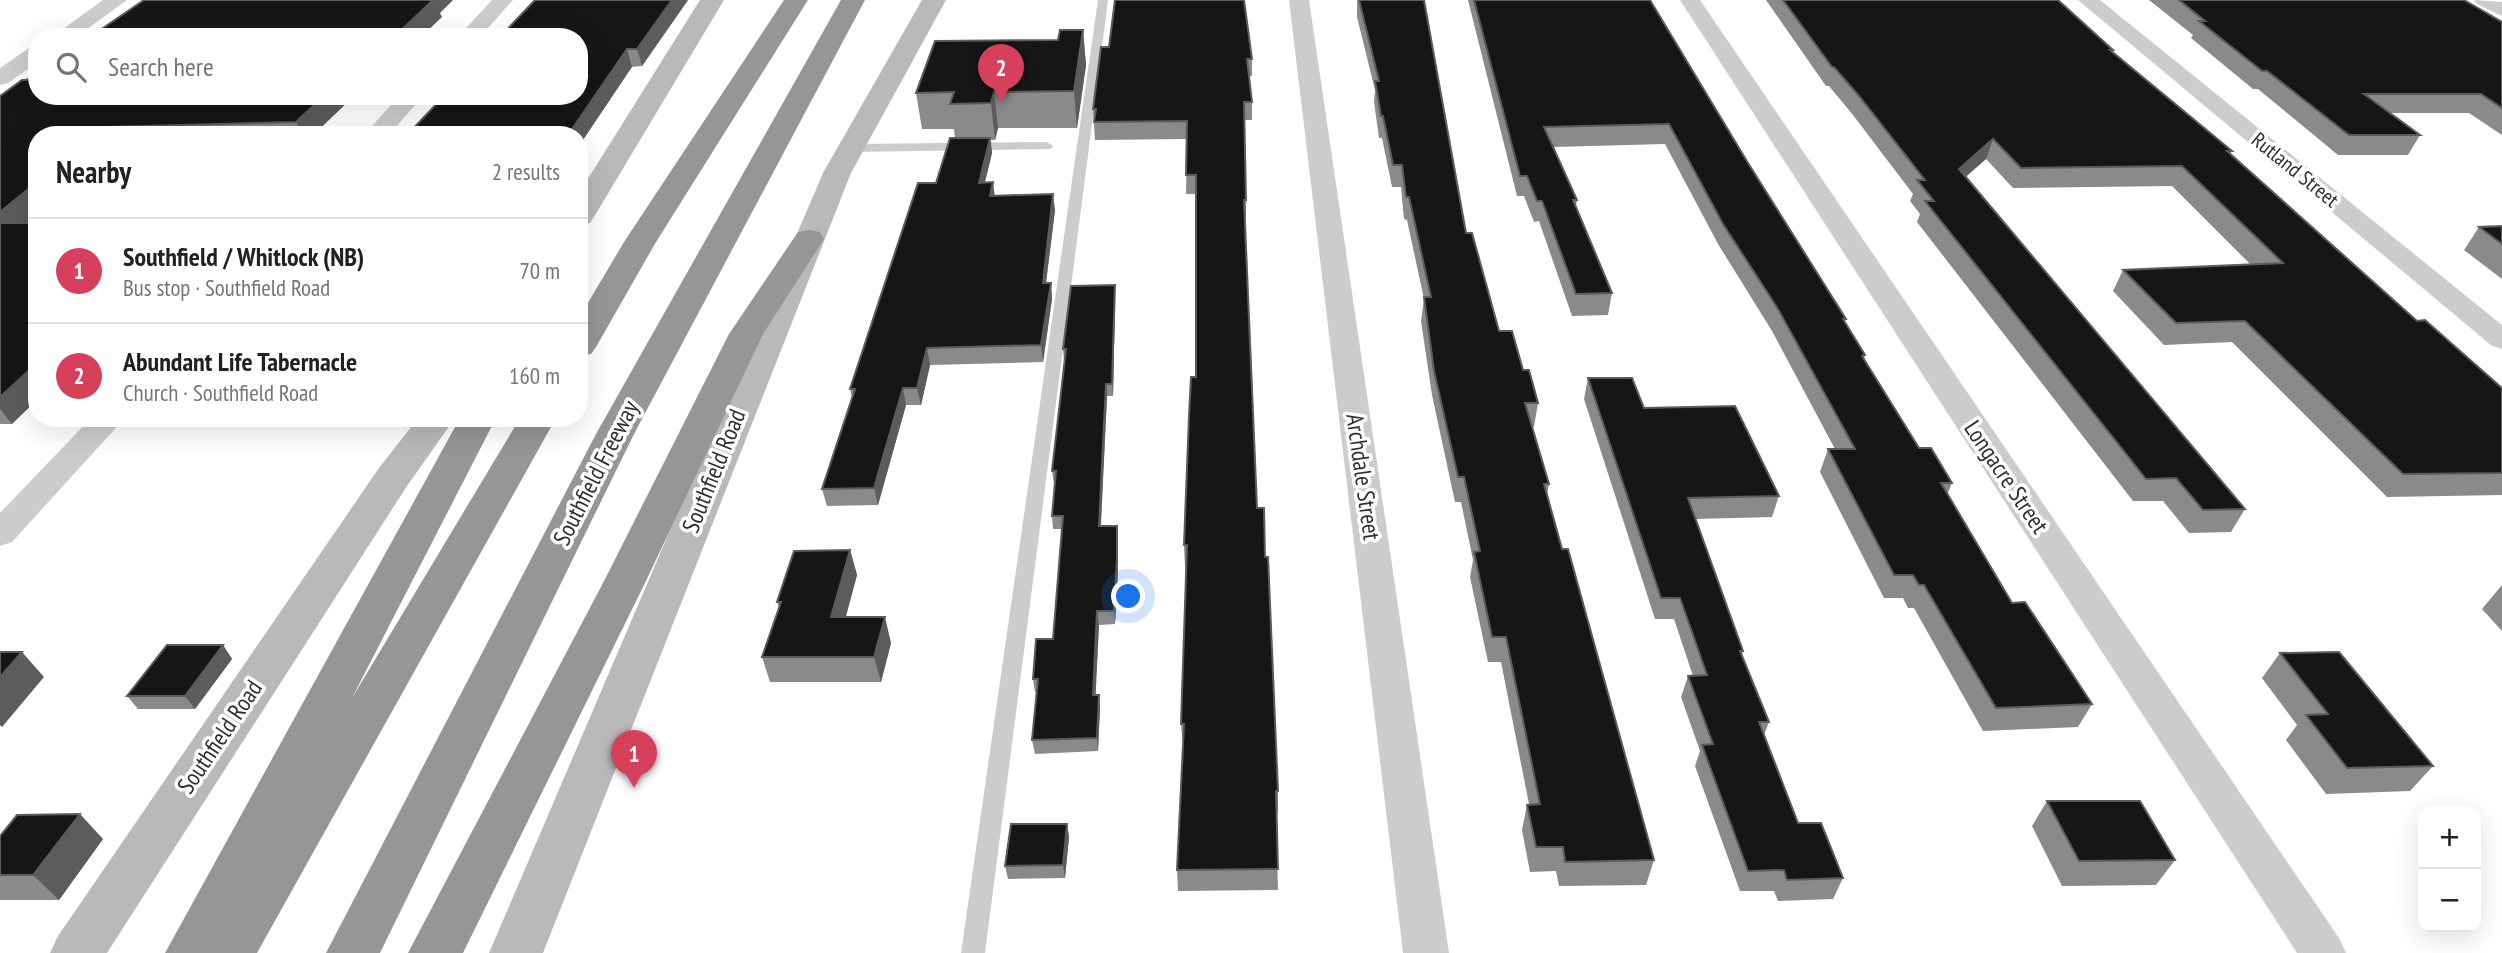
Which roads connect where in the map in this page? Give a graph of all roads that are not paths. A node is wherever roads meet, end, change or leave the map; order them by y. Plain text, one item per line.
1 (117, 0) edge
2 (503, 0) edge
3 (712, 0) edge
4 (796, 0) edge
5 (853, 0) edge
6 (934, 0) edge
7 (1103, 0) edge
8 (1299, 0) edge
9 (1690, 0) edge
10 (2088, 0) edge
11 (2484, 0) edge
12 (2502, 10) edge
13 (75, 28) edge
14 (477, 28) edge
15 (28, 60) edge
16 (0, 78) edge
17 (404, 105) edge
18 (384, 126) edge
19 (1047, 146) dead end
20 (851, 148) junction
21 (588, 202) edge
22 (809, 239) junction
23 (588, 332) edge
24 (2502, 340) edge
25 (101, 427) edge
26 (430, 427) edge
27 (473, 427) edge
28 (533, 427) edge
29 (0, 534) edge
30 (76, 953) edge
31 (192, 953) edge
32 (228, 953) edge
33 (353, 953) edge
34 (435, 953) edge
35 (516, 953) edge
36 (973, 953) edge
37 (1426, 953) edge
38 (2323, 953) edge

1 - 13 street
2 - 14 street
3 - 21 main road
4 - 23 highway
5 - 33 highway, Southfield Freeway
6 - 20 main road, Southfield Road
7 - 36 lane
8 - 37 street, Archdale Street
9 - 38 street, Longacre Street
10 - 24 street, Rutland Street
11 - 12 street
15 - 16 street
17 - 18 street
19 - 20 lane
20 - 22 main road, Southfield Road
22 - 34 highway
22 - 35 main road, Southfield Road
25 - 29 street
26 - 30 main road, Southfield Road
27 - 31 highway
28 - 32 highway

